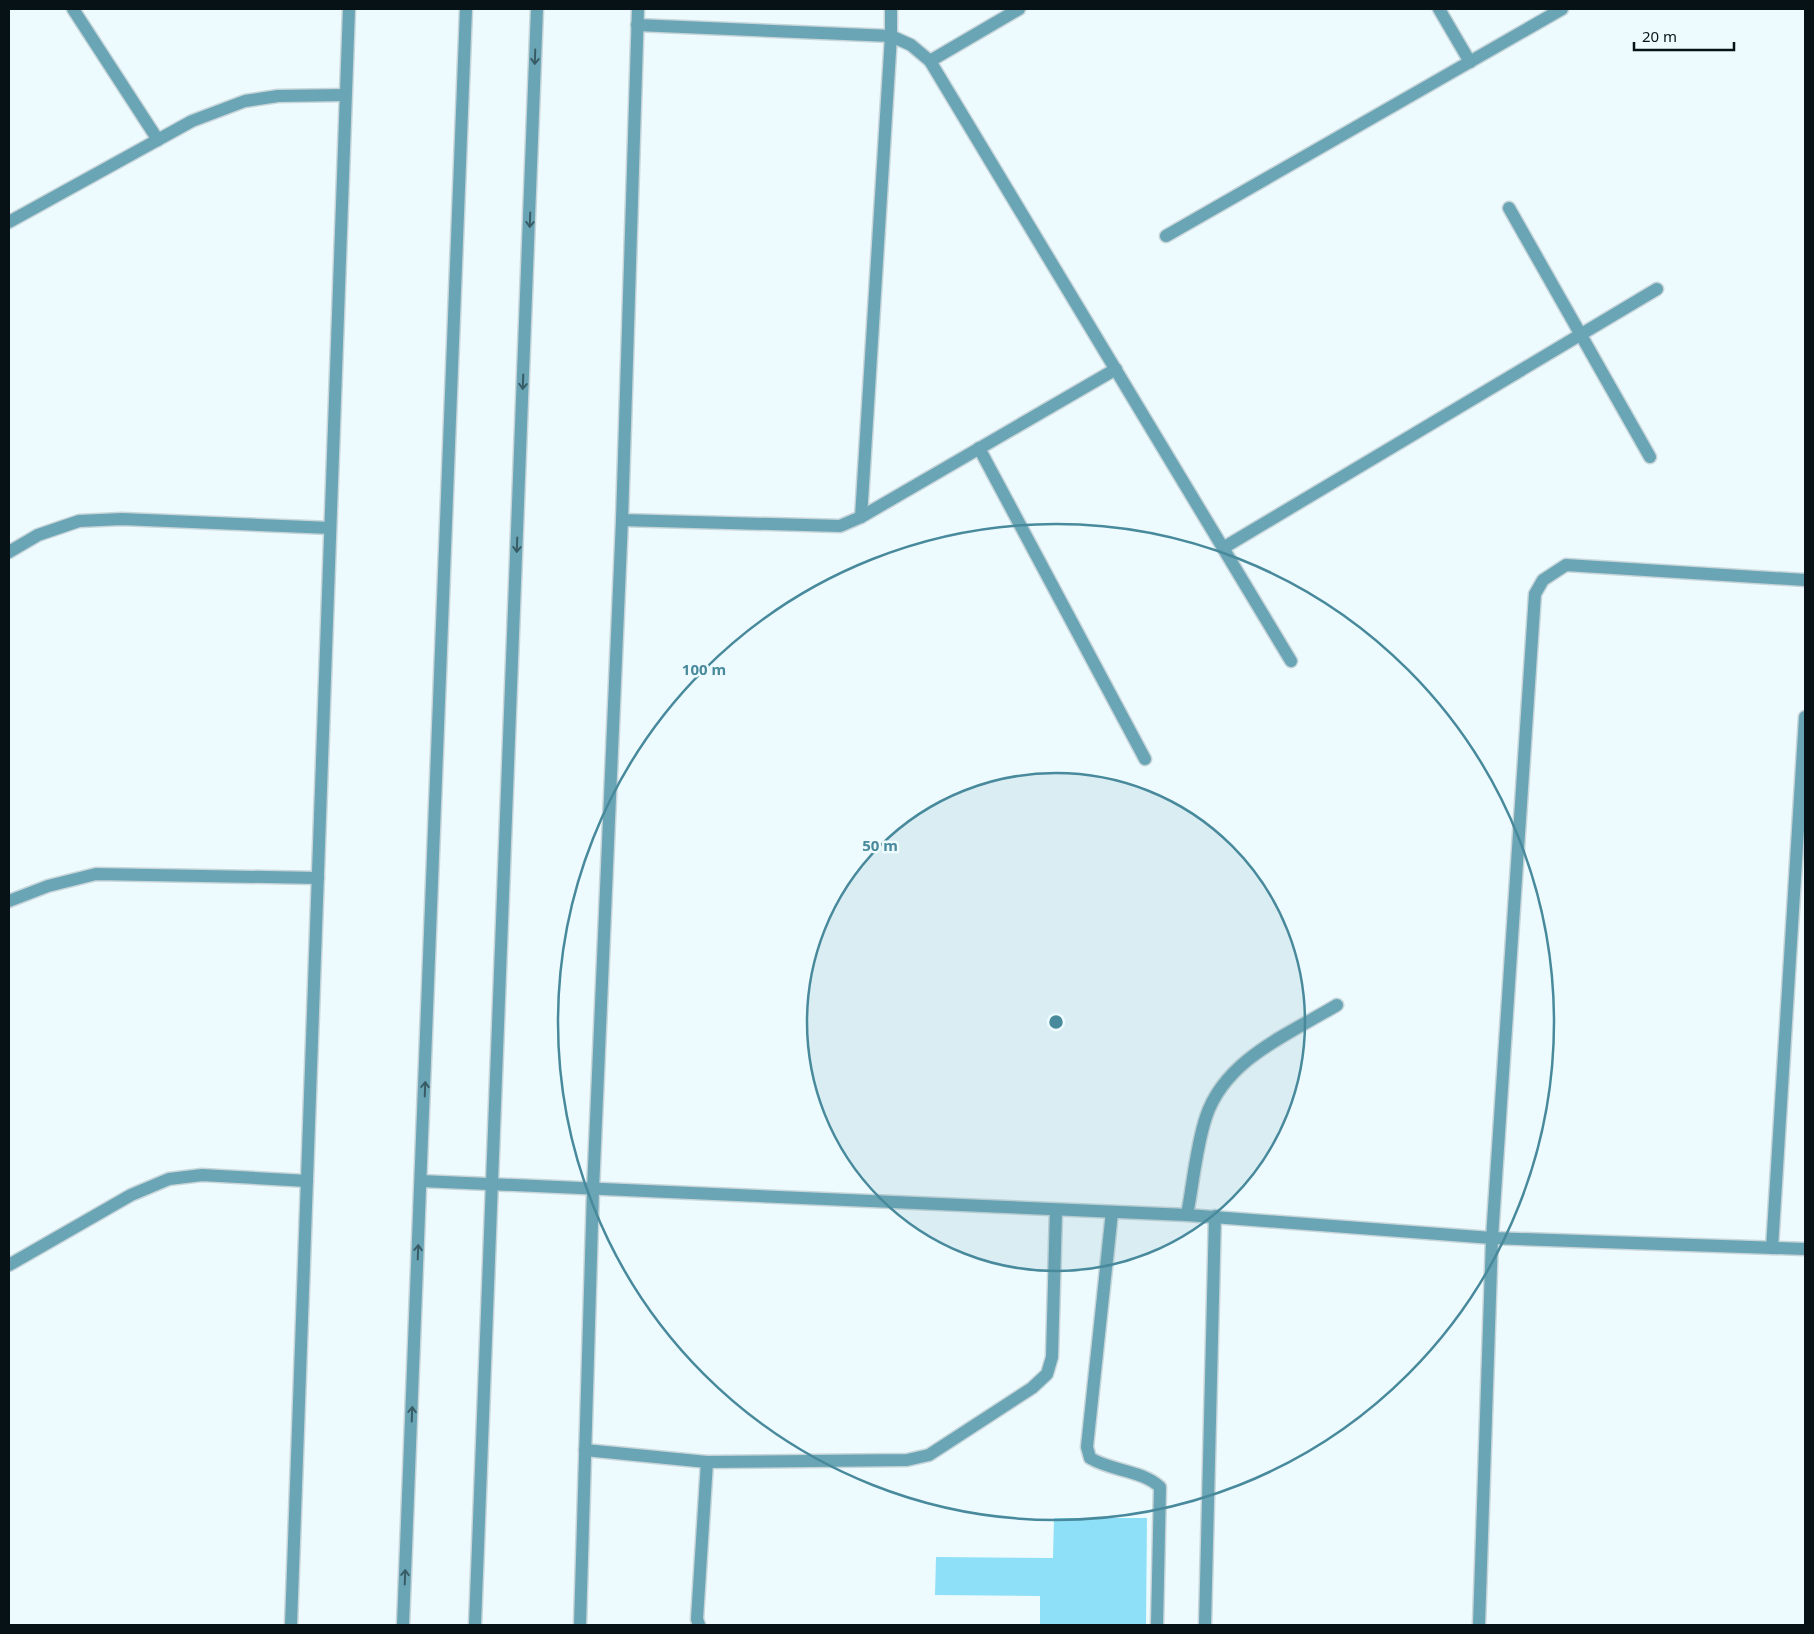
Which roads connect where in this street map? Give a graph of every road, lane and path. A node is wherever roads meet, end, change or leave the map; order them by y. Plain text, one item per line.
1 (73, 9) edge
2 (349, 9) edge
3 (466, 9) edge
4 (537, 9) edge
5 (638, 9) edge
6 (891, 9) edge
7 (1019, 9) edge
8 (1439, 9) edge
9 (1562, 9) edge
10 (637, 24) junction
11 (891, 36) junction
12 (930, 61) junction
13 (1470, 62) junction
14 (345, 95) junction
15 (158, 140) junction
16 (1509, 208) dead end
17 (9, 222) edge
18 (1166, 236) dead end
19 (1657, 289) dead end
20 (1581, 334) junction
21 (1116, 369) junction
22 (979, 448) junction
23 (1650, 457) dead end
24 (861, 517) junction
25 (622, 520) junction
26 (330, 528) junction
27 (1223, 548) junction
28 (9, 552) edge
29 (1805, 580) edge
30 (1290, 661) dead end
31 (1805, 717) edge
32 (1145, 760) dead end
33 (318, 878) junction
34 (9, 901) edge
35 (1337, 1005) dead end
36 (307, 1181) junction
37 (421, 1181) junction
38 (492, 1185) junction
39 (594, 1190) junction
40 (1056, 1210) junction
41 (1112, 1212) junction
42 (1187, 1215) junction
43 (1215, 1216) junction
44 (1492, 1238) junction
45 (1772, 1248) junction
46 (1805, 1249) edge
47 (9, 1265) edge
48 (586, 1450) junction
49 (707, 1462) junction
50 (291, 1625) edge
51 (403, 1625) edge
52 (475, 1625) edge
53 (580, 1625) edge
54 (699, 1625) edge
55 (1157, 1625) edge
56 (1205, 1625) edge
57 (1479, 1625) edge

1 - 15 street
2 - 14 street
37 -> 3 street
4 -> 38 street
5 - 10 street
6 - 11 street
7 - 12 street
8 - 13 street
9 - 13 street
10 - 11 street
10 - 25 street
11 - 12 street
11 - 24 street
12 - 21 street
13 - 18 street
14 - 15 street
14 - 26 street
15 - 17 street
16 - 20 street
19 - 20 street
20 - 23 street
20 - 27 street
21 - 22 street
21 - 27 street
22 - 24 street
22 - 32 street
24 - 25 street
25 - 39 street
26 - 28 street
26 - 33 street
27 - 30 street
29 - 44 street
31 - 45 street
33 - 34 street
33 - 36 street
35 - 42 street
36 - 47 street
36 - 50 street
37 - 38 street
51 -> 37 street
38 - 39 street
38 - 52 street
39 - 40 street
39 - 48 street
40 - 41 street
40 - 49 street
41 - 42 street
41 - 55 street
42 - 43 street
43 - 44 street
43 - 56 street
44 - 45 street
44 - 57 street
45 - 46 street
48 - 49 street
48 - 53 street
49 - 54 street

